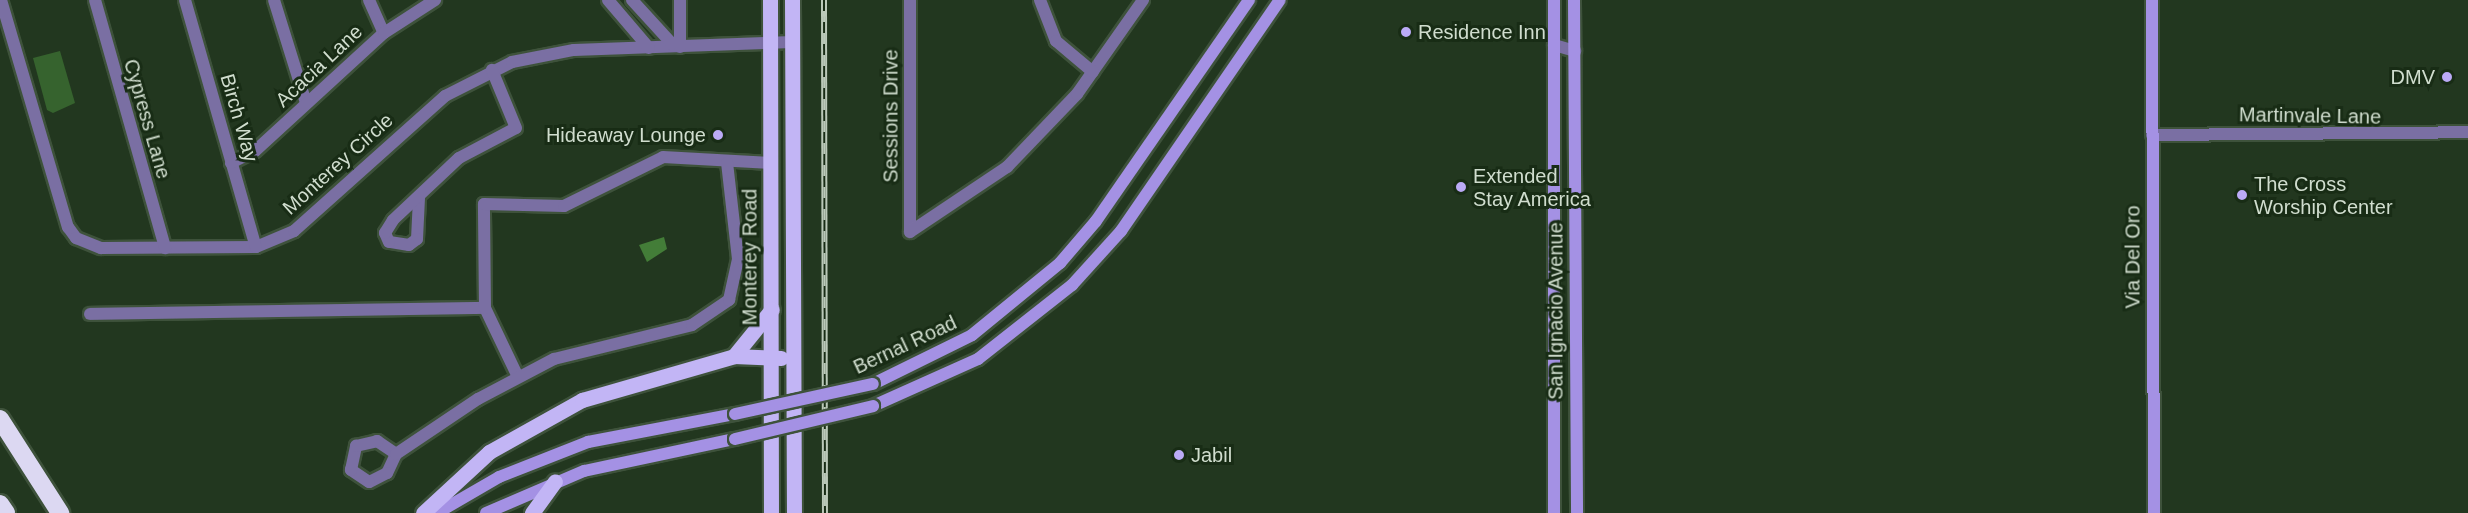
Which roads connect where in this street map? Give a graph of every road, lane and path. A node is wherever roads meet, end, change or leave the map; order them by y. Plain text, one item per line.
1 (2, 0) edge
2 (95, 0) edge
3 (185, 0) edge
4 (274, 0) edge
5 (369, 0) edge
6 (435, 0) edge
7 (608, 0) edge
8 (632, 0) edge
9 (680, 0) edge
10 (770, 0) edge
11 (792, 0) edge
12 (910, 0) edge
13 (1041, 0) edge
14 (1143, 0) edge
15 (1249, 0) edge
16 (1280, 0) edge
17 (1554, 0) edge
18 (1574, 0) edge
19 (2152, 0) edge
20 (384, 33) junction
21 (770, 42) junction
22 (792, 42) junction
23 (1554, 45) junction
24 (677, 46) junction
25 (649, 48) junction
26 (1575, 51) junction
27 (492, 70) junction
28 (1094, 72) junction
29 (306, 104) junction
30 (2468, 132) edge
31 (2152, 135) junction
32 (231, 163) junction
33 (728, 163) junction
34 (771, 163) junction
35 (419, 198) dead end
36 (256, 246) junction
37 (165, 248) junction
38 (485, 308) junction
39 (772, 309) junction
40 (90, 314) dead end
41 (734, 356) junction
42 (771, 358) junction
43 (793, 359) junction
44 (518, 377) junction
45 (0, 419) edge
46 (396, 453) dead end
47 (555, 481) junction
48 (0, 504) edge
49 (6, 513) edge
50 (60, 513) edge
51 (423, 513) edge
52 (437, 513) edge
53 (486, 513) edge
54 (532, 513) edge
55 (771, 513) edge
56 (794, 513) edge
57 (1554, 513) edge
58 (1577, 513) edge
59 (2154, 513) edge

1 - 37 street, Monterey Circle
2 - 37 street, Cypress Lane
3 - 32 street, Birch Way
4 - 29 street
5 - 20 street
6 - 20 street, Acacia Lane
7 - 25 street
8 - 24 street
9 - 24 street
10 - 21 main road, Monterey Road
11 - 22 main road
12 - 28 street, Sessions Drive
13 - 28 street
14 - 28 street
15 - 52 main road, Bernal Road, bridge
16 - 47 main road, bridge
17 - 23 main road, San Ignacio Avenue
18 - 26 main road, San Ignacio Avenue
19 - 31 main road, Via Del Oro
20 - 29 street, Acacia Lane
21 - 22 street, Monterey Circle
21 - 24 street, Monterey Circle
21 - 34 main road, Monterey Road
22 - 43 main road
23 - 26 street
23 - 57 main road, San Ignacio Avenue
24 - 25 street, Monterey Circle
25 - 27 street, Monterey Circle
26 - 58 main road, San Ignacio Avenue
27 - 35 street
27 - 36 street, Monterey Circle
29 - 32 street, Acacia Lane
30 - 31 street, Martinvale Lane
31 - 59 main road, Via Del Oro
32 - 36 street, Birch Way
33 - 34 street
33 - 38 street
33 - 44 street
34 - 39 main road, Monterey Road
36 - 37 street, Monterey Circle
38 - 40 street
38 - 44 street
39 - 41 main road
39 - 42 main road, Monterey Road
41 - 42 main road
41 - 51 main road
42 - 43 main road
42 - 55 main road, Monterey Road
43 - 56 main road
44 - 46 street
45 - 50 highway
47 - 53 main road
47 - 54 main road
48 - 49 highway

